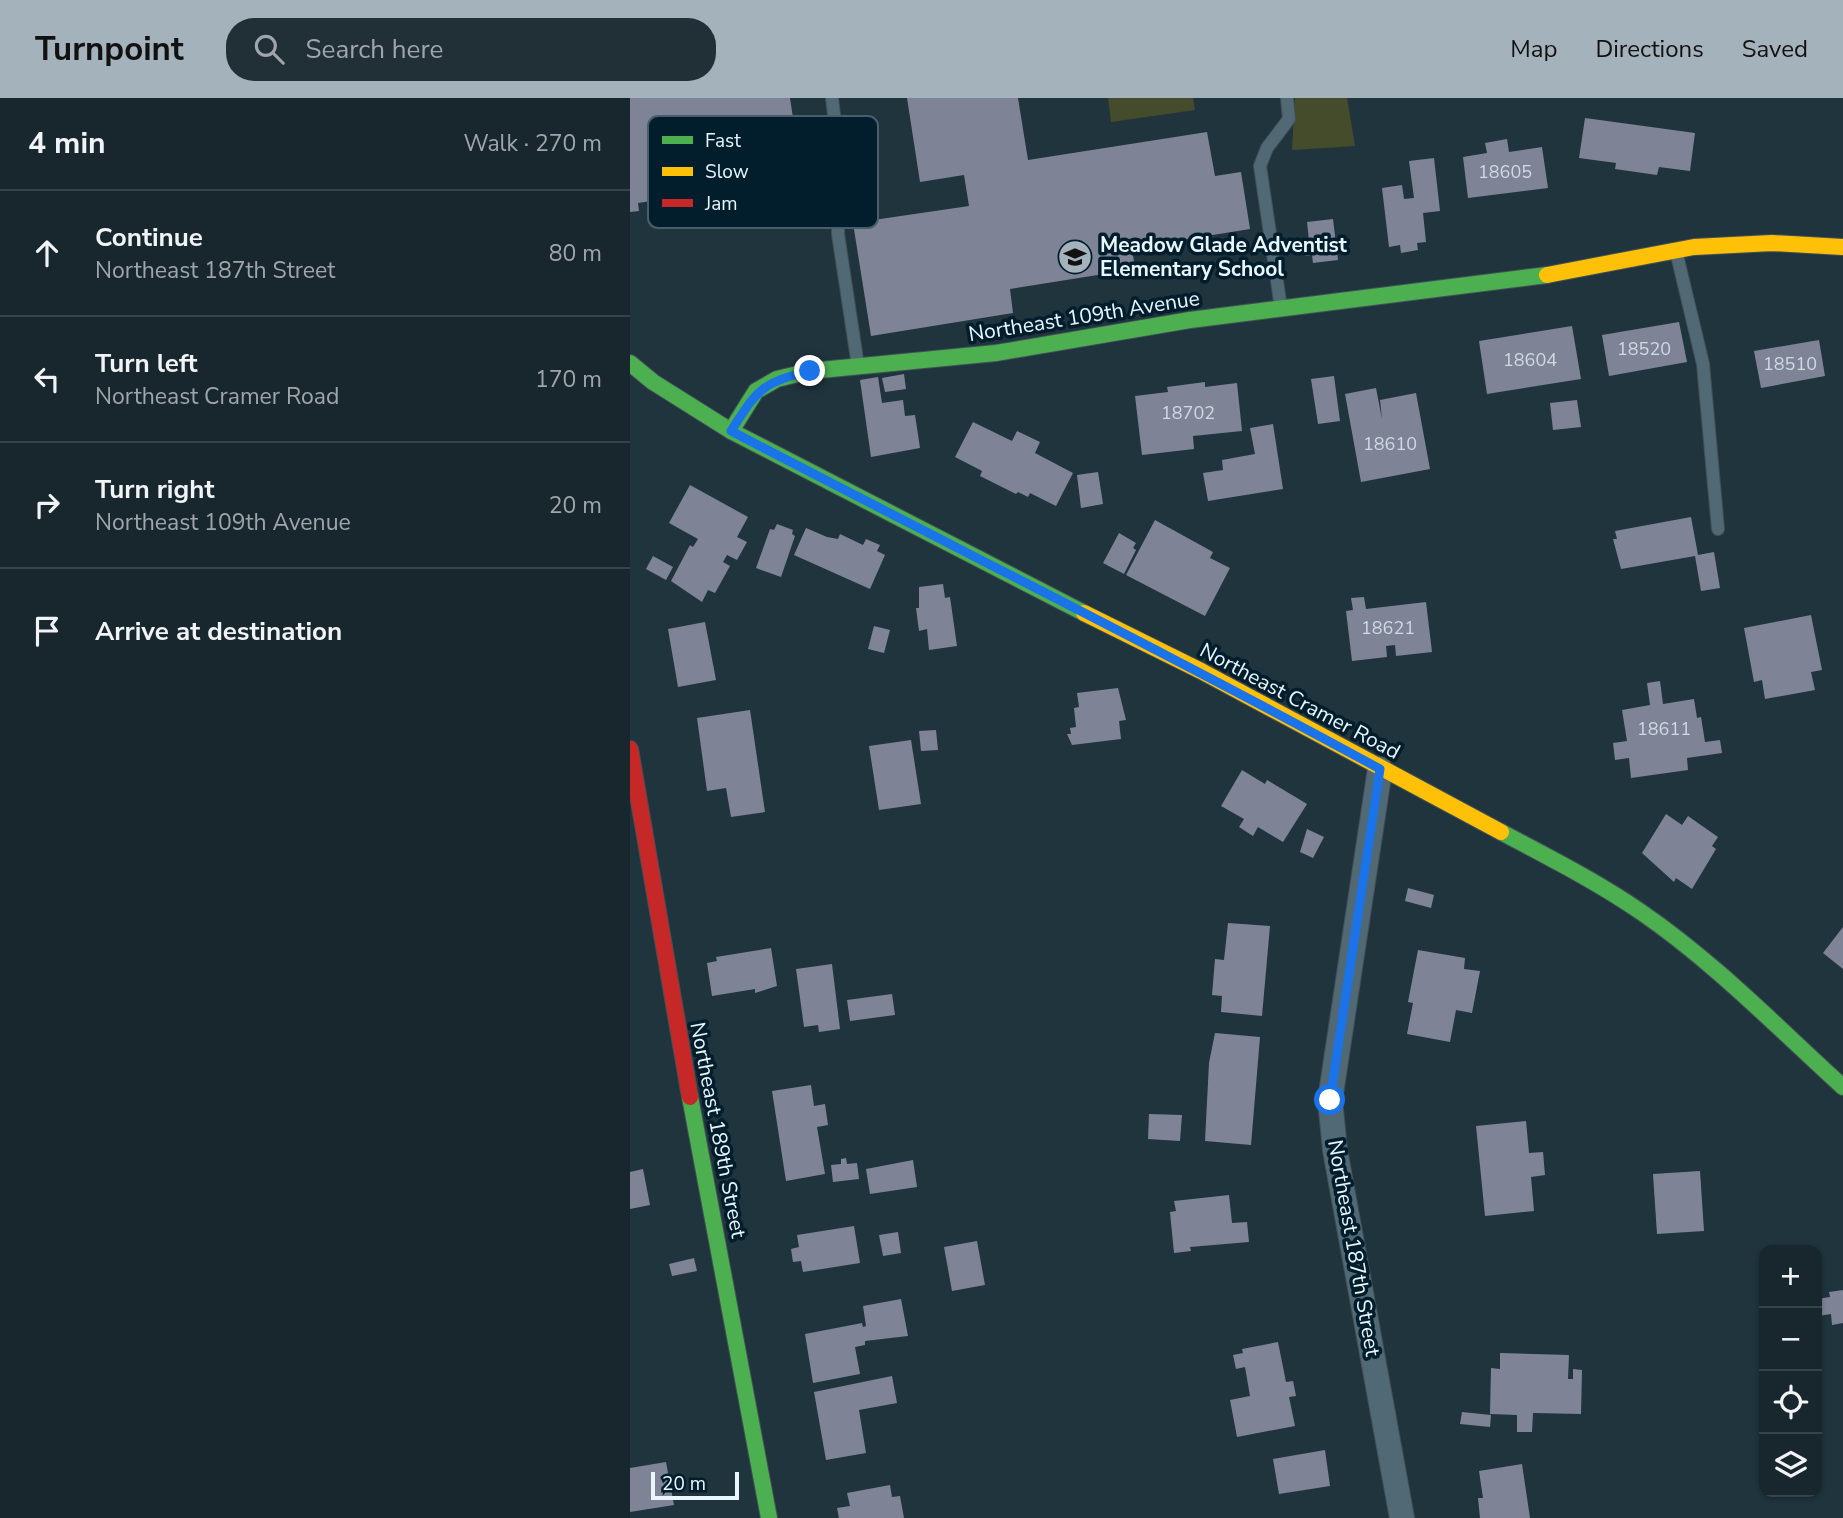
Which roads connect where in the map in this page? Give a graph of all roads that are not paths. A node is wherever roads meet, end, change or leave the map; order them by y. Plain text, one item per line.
1 (832, 98) edge
2 (1287, 98) edge
3 (834, 116) edge
4 (838, 228) edge
5 (1843, 247) edge
6 (1676, 251) junction
7 (1281, 309) junction
8 (630, 363) edge
9 (858, 366) junction
10 (731, 431) junction
11 (1718, 528) dead end
12 (630, 749) edge
13 (1380, 769) junction
14 (1843, 1087) edge
15 (769, 1518) edge
16 (1402, 1518) edge

1 - 3 lane
2 - 7 lane
4 - 9 lane
5 - 6 street, Northeast 109th Avenue
6 - 7 street, Northeast 109th Avenue
6 - 11 lane
7 - 9 street, Northeast 109th Avenue
8 - 10 street, Northeast Cramer Road
9 - 10 street, Northeast 109th Avenue
10 - 13 street, Northeast Cramer Road
12 - 15 street, Northeast 189th Street
13 - 14 street, Northeast Cramer Road
13 - 16 street, Northeast 187th Street

